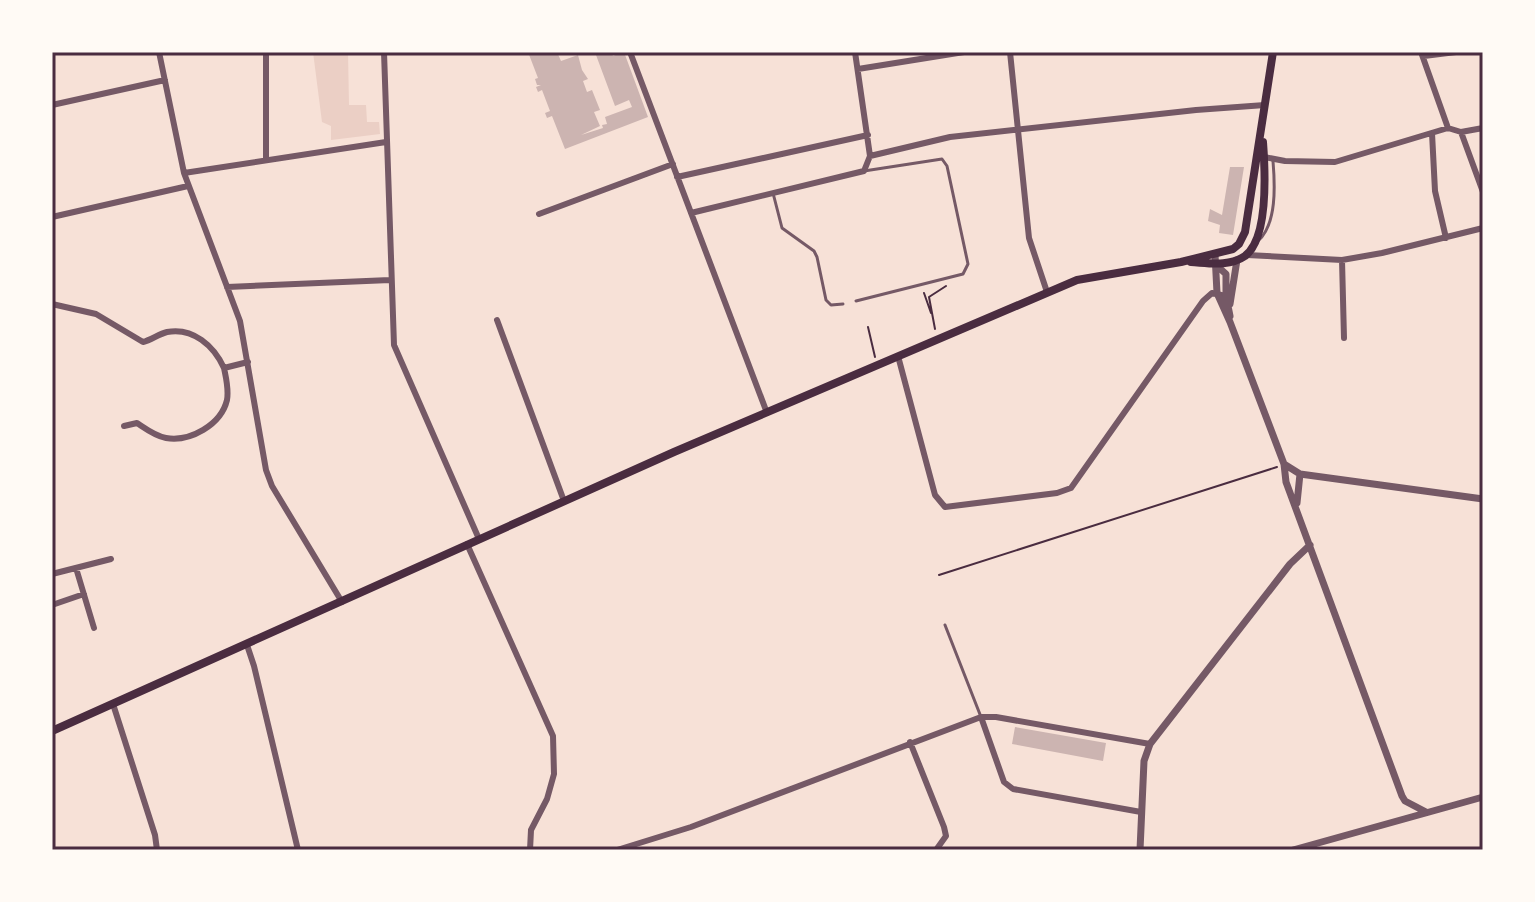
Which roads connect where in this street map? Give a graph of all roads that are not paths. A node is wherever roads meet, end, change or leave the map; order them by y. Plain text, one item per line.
1 (159, 52) edge
2 (266, 52) edge
3 (384, 52) edge
4 (630, 52) edge
5 (855, 52) edge
6 (964, 52) edge
7 (1010, 52) edge
8 (1273, 52) edge
9 (1456, 52) edge
10 (1422, 54) edge
11 (858, 69) junction
12 (165, 80) junction
13 (52, 105) edge
14 (1265, 105) junction
15 (1448, 128) junction
16 (1483, 128) edge
17 (1262, 129) junction
18 (1018, 130) junction
19 (1461, 132) junction
20 (1432, 133) junction
21 (868, 135) junction
22 (386, 142) junction
23 (870, 156) junction
24 (1268, 158) junction
25 (266, 159) junction
26 (673, 164) junction
27 (864, 171) junction
28 (184, 173) junction
29 (677, 177) junction
30 (188, 186) junction
31 (1483, 192) edge
32 (773, 193) junction
33 (691, 213) junction
34 (539, 214) dead end
35 (52, 217) edge
36 (1483, 228) edge
37 (1446, 238) junction
38 (1215, 254) junction
39 (1247, 255) junction
40 (1237, 260) junction
41 (1342, 260) junction
42 (1181, 262) junction
43 (1216, 265) junction
44 (390, 280) junction
45 (227, 287) junction
46 (1047, 292) junction
47 (1217, 293) junction
48 (1226, 296) junction
49 (856, 301) dead end
50 (52, 304) edge
51 (843, 304) dead end
52 (1229, 306) junction
53 (497, 320) dead end
54 (1230, 322) junction
55 (1344, 338) dead end
56 (898, 356) junction
57 (248, 362) junction
58 (224, 368) junction
59 (767, 413) junction
60 (124, 426) dead end
61 (1284, 464) junction
62 (1300, 474) junction
63 (1483, 499) edge
64 (564, 501) junction
65 (1296, 505) junction
66 (479, 539) junction
67 (467, 544) junction
68 (1310, 545) junction
69 (111, 559) dead end
70 (76, 568) junction
71 (52, 574) edge
72 (84, 594) junction
73 (342, 602) junction
74 (52, 605) edge
75 (945, 625) dead end
76 (94, 628) dead end
77 (247, 645) junction
78 (113, 704) junction
79 (981, 717) junction
80 (52, 731) edge
81 (910, 742) junction
82 (1150, 744) junction
83 (1483, 797) edge
84 (1405, 801) junction
85 (1141, 812) junction
86 (1426, 812) junction
87 (1398, 819) junction
88 (157, 850) edge
89 (298, 850) edge
90 (530, 850) edge
91 (617, 850) edge
92 (936, 850) edge
93 (1140, 850) edge
94 (1293, 850) edge

1 - 12 street
2 - 25 street
3 - 22 street
4 - 26 street
5 - 11 street
6 - 11 street
7 - 18 street
8 - 14 main road
9 - 10 street
10 - 15 street
11 - 21 street
12 - 13 street
12 - 28 street
14 - 17 main road
14 - 18 street
15 - 19 street
15 - 20 street
16 - 19 street
17 - 24 main road
17 - 38 main road
18 - 23 street
18 - 46 street
19 - 31 street
20 - 24 street
20 - 37 street
21 - 23 street
21 - 29 street
22 - 25 street
22 - 44 street
23 - 27 street
24 - 39 main road
25 - 28 street
26 - 29 street
26 - 34 street
27 - 32 street
27 - 49 lane
28 - 30 street
29 - 33 street
30 - 35 street
30 - 45 street
32 - 33 street
32 - 51 lane
33 - 59 street
36 - 37 street
37 - 41 street
38 - 42 main road
38 - 43 street
39 - 40 main road
39 - 41 street
40 - 43 main road
40 - 52 street
41 - 55 street
42 - 43 main road
42 - 46 main road
43 - 47 street
43 - 48 street
44 - 45 street
44 - 66 street
45 - 57 street
46 - 56 main road
47 - 48 street
47 - 54 street
47 - 56 street
48 - 52 street
50 - 58 street
52 - 54 street
53 - 64 street
54 - 61 street
56 - 59 main road
57 - 58 street
57 - 73 street
58 - 60 street
59 - 64 main road
61 - 62 street
61 - 65 street
62 - 63 street
62 - 65 street
64 - 66 main road
65 - 68 street
66 - 67 main road
67 - 73 main road
67 - 90 street
68 - 82 street
68 - 84 street
69 - 70 street
70 - 71 street
70 - 72 street
72 - 74 street
72 - 76 street
73 - 77 main road
75 - 79 lane
77 - 78 main road
77 - 89 street
78 - 80 main road
78 - 88 street
79 - 81 street
79 - 82 street
79 - 85 street
81 - 91 street
81 - 92 street
82 - 85 street
83 - 86 street
84 - 86 street
84 - 87 street
85 - 93 street
86 - 87 street
87 - 94 street

